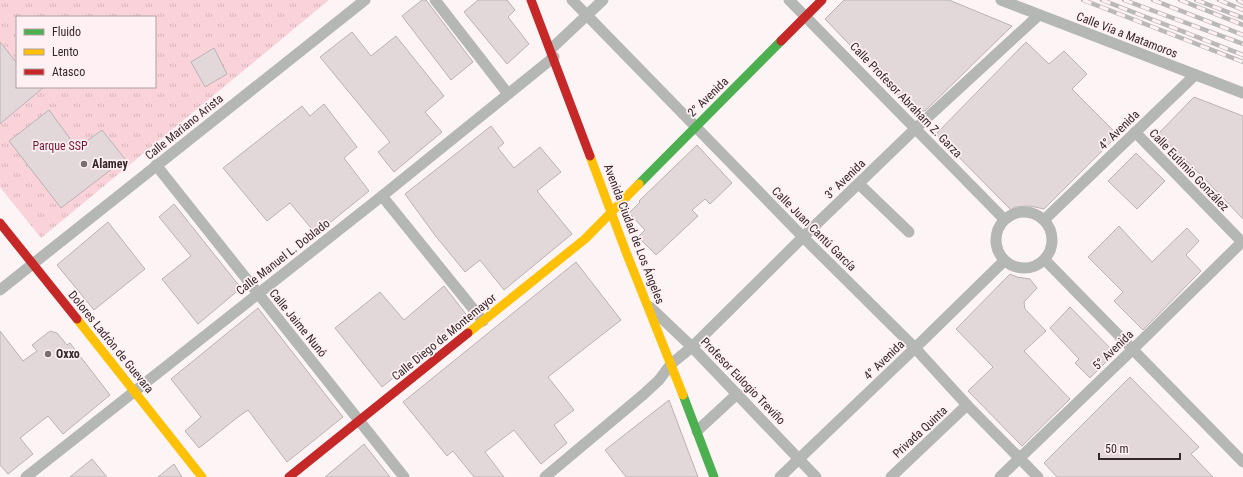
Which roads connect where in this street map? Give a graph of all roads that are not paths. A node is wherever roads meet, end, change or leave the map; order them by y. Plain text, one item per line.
1 (365, 0) edge
2 (435, 0) edge
3 (531, 0) edge
4 (572, 0) edge
5 (603, 0) edge
6 (789, 0) edge
7 (822, 0) edge
8 (1001, 0) edge
9 (587, 15) junction
10 (1039, 15) junction
11 (806, 17) junction
12 (553, 53) junction
13 (1195, 75) junction
14 (1243, 93) edge
15 (508, 94) junction
16 (695, 126) junction
17 (915, 129) junction
18 (1135, 132) junction
19 (156, 165) junction
20 (859, 184) junction
21 (382, 196) junction
22 (612, 212) junction
23 (1004, 219) junction
24 (1044, 220) junction
25 (0, 223) edge
26 (909, 232) dead end
27 (803, 237) junction
28 (1242, 242) edge
29 (1045, 260) junction
30 (1004, 261) junction
31 (33, 264) junction
32 (0, 290) edge
33 (258, 293) junction
34 (648, 306) junction
35 (483, 321) junction
36 (692, 347) junction
37 (915, 348) junction
38 (1132, 350) junction
39 (672, 364) junction
40 (135, 392) junction
41 (737, 394) junction
42 (967, 405) junction
43 (359, 421) junction
44 (697, 431) junction
45 (1019, 457) junction
46 (800, 460) junction
47 (1243, 462) edge
48 (26, 477) edge
49 (202, 477) edge
50 (289, 477) edge
51 (404, 477) edge
52 (545, 477) edge
53 (714, 477) edge
54 (780, 477) edge
55 (816, 477) edge
56 (891, 477) edge
57 (1000, 477) edge
58 (1038, 477) edge

1 - 19 street, Calle Mariano Arista
2 - 15 street
3 - 12 street, Avenida Ciudad de Los Ángeles
4 - 9 street, Calle Juan Cantú García
5 - 9 street, Calle Manuel L. Doblado
6 - 11 street, Calle Profesor Abraham Z. Garza
7 - 11 street, 2° Avenida
8 - 10 street, Calle Vía a Matamoros
9 - 12 street, Calle Manuel L. Doblado
9 - 16 street, Calle Juan Cantú García
10 - 13 street, Calle Vía a Matamoros
10 - 17 street, 3° Avenida
11 - 16 street, 2° Avenida
11 - 17 street, Calle Profesor Abraham Z. Garza
12 - 15 street, Calle Manuel L. Doblado
12 - 22 street, Avenida Ciudad de Los Ángeles
13 - 14 street, Calle Vía a Matamoros
13 - 18 street, 4° Avenida
15 - 21 street, Calle Manuel L. Doblado
16 - 22 street, 2° Avenida
16 - 27 street, Calle Juan Cantú García
17 - 20 street, 3° Avenida
17 - 23 street, Calle Profesor Abraham Z. Garza
18 - 24 street, 4° Avenida
18 - 28 street, Calle Eutimio González
19 - 31 street, Calle Mariano Arista
19 - 33 street, Calle Jaime Nunó
20 - 26 street
20 - 27 street, 3° Avenida
21 - 33 street, Calle Manuel L. Doblado
21 - 35 street
22 - 34 street, Avenida Ciudad de Los Ángeles
22 - 35 street, Calle Diego de Montemayor
23 - 24 street
23 - 30 street
24 - 29 street
25 - 31 street, Dolores Ladròn de Guevara
27 - 36 street, 3° Avenida
27 - 37 street, Calle Juan Cantú García
28 - 38 street, 5° Avenida
29 - 30 street
29 - 38 street
30 - 37 street, 4° Avenida
31 - 32 street, Calle Mariano Arista
31 - 40 street, Dolores Ladròn de Guevara
33 - 40 street, Calle Manuel L. Doblado
33 - 43 street, Calle Jaime Nunó
34 - 36 street, Profesor Eulogio Treviño
34 - 39 street, Avenida Ciudad de Los Ángeles
35 - 43 street, Calle Diego de Montemayor
36 - 39 street, 3° Avenida
36 - 41 street, Profesor Eulogio Treviño
37 - 42 street, Calle Juan Cantú García
37 - 46 street, 4° Avenida
38 - 45 street, 5° Avenida
38 - 47 street
39 - 44 street, Avenida Ciudad de Los Ángeles
39 - 52 street, 3° Avenida
40 - 48 street, Calle Manuel L. Doblado
40 - 49 street, Dolores Ladròn de Guevara
41 - 44 street
41 - 46 street, Profesor Eulogio Treviño
42 - 45 street, Calle Juan Cantú García
42 - 56 street, Privada Quinta
43 - 50 street, Calle Diego de Montemayor
43 - 51 street, Calle Jaime Nunó
44 - 53 street, Avenida Ciudad de Los Ángeles
45 - 57 street, 5° Avenida
45 - 58 street, Calle Juan Cantú García
46 - 54 street, 4° Avenida
46 - 55 street, Profesor Eulogio Treviño

